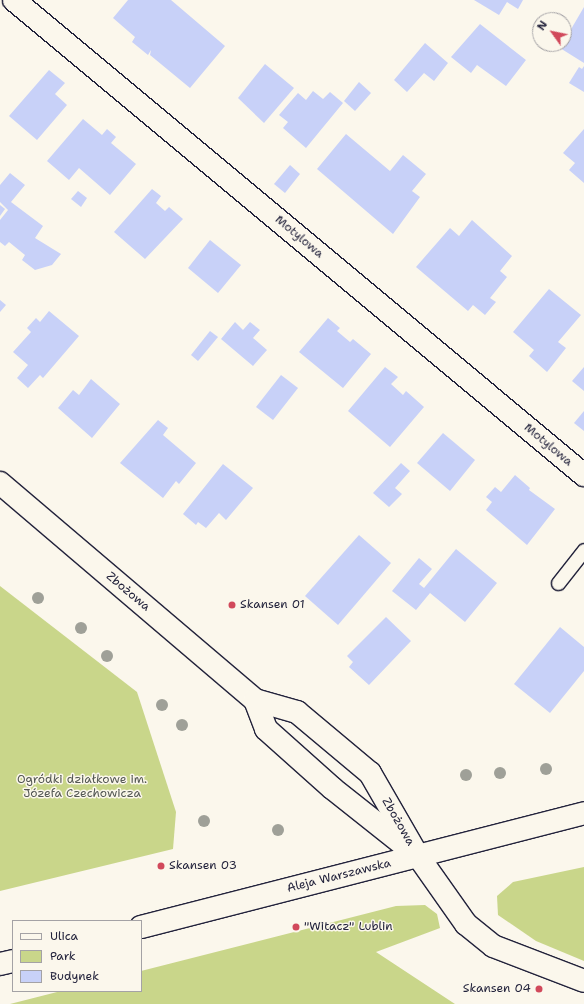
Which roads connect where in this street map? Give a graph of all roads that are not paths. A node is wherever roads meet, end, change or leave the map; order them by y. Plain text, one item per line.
1 (14, 0) edge
2 (584, 475) edge
3 (0, 483) edge
4 (584, 550) edge
5 (558, 583) dead end
6 (255, 700) junction
7 (584, 813) edge
8 (418, 856) junction
9 (142, 927) edge
10 (12, 961) edge
11 (0, 964) edge
12 (584, 981) edge

1 - 2 street, Motylowa
3 - 6 street, Zbożowa
4 - 5 lane
6 - 8 street, Zbożowa
6 - 8 street, Zbożowa
7 - 8 street, Aleja Warszawska
8 - 9 street, Aleja Warszawska
8 - 12 street
10 - 11 street

